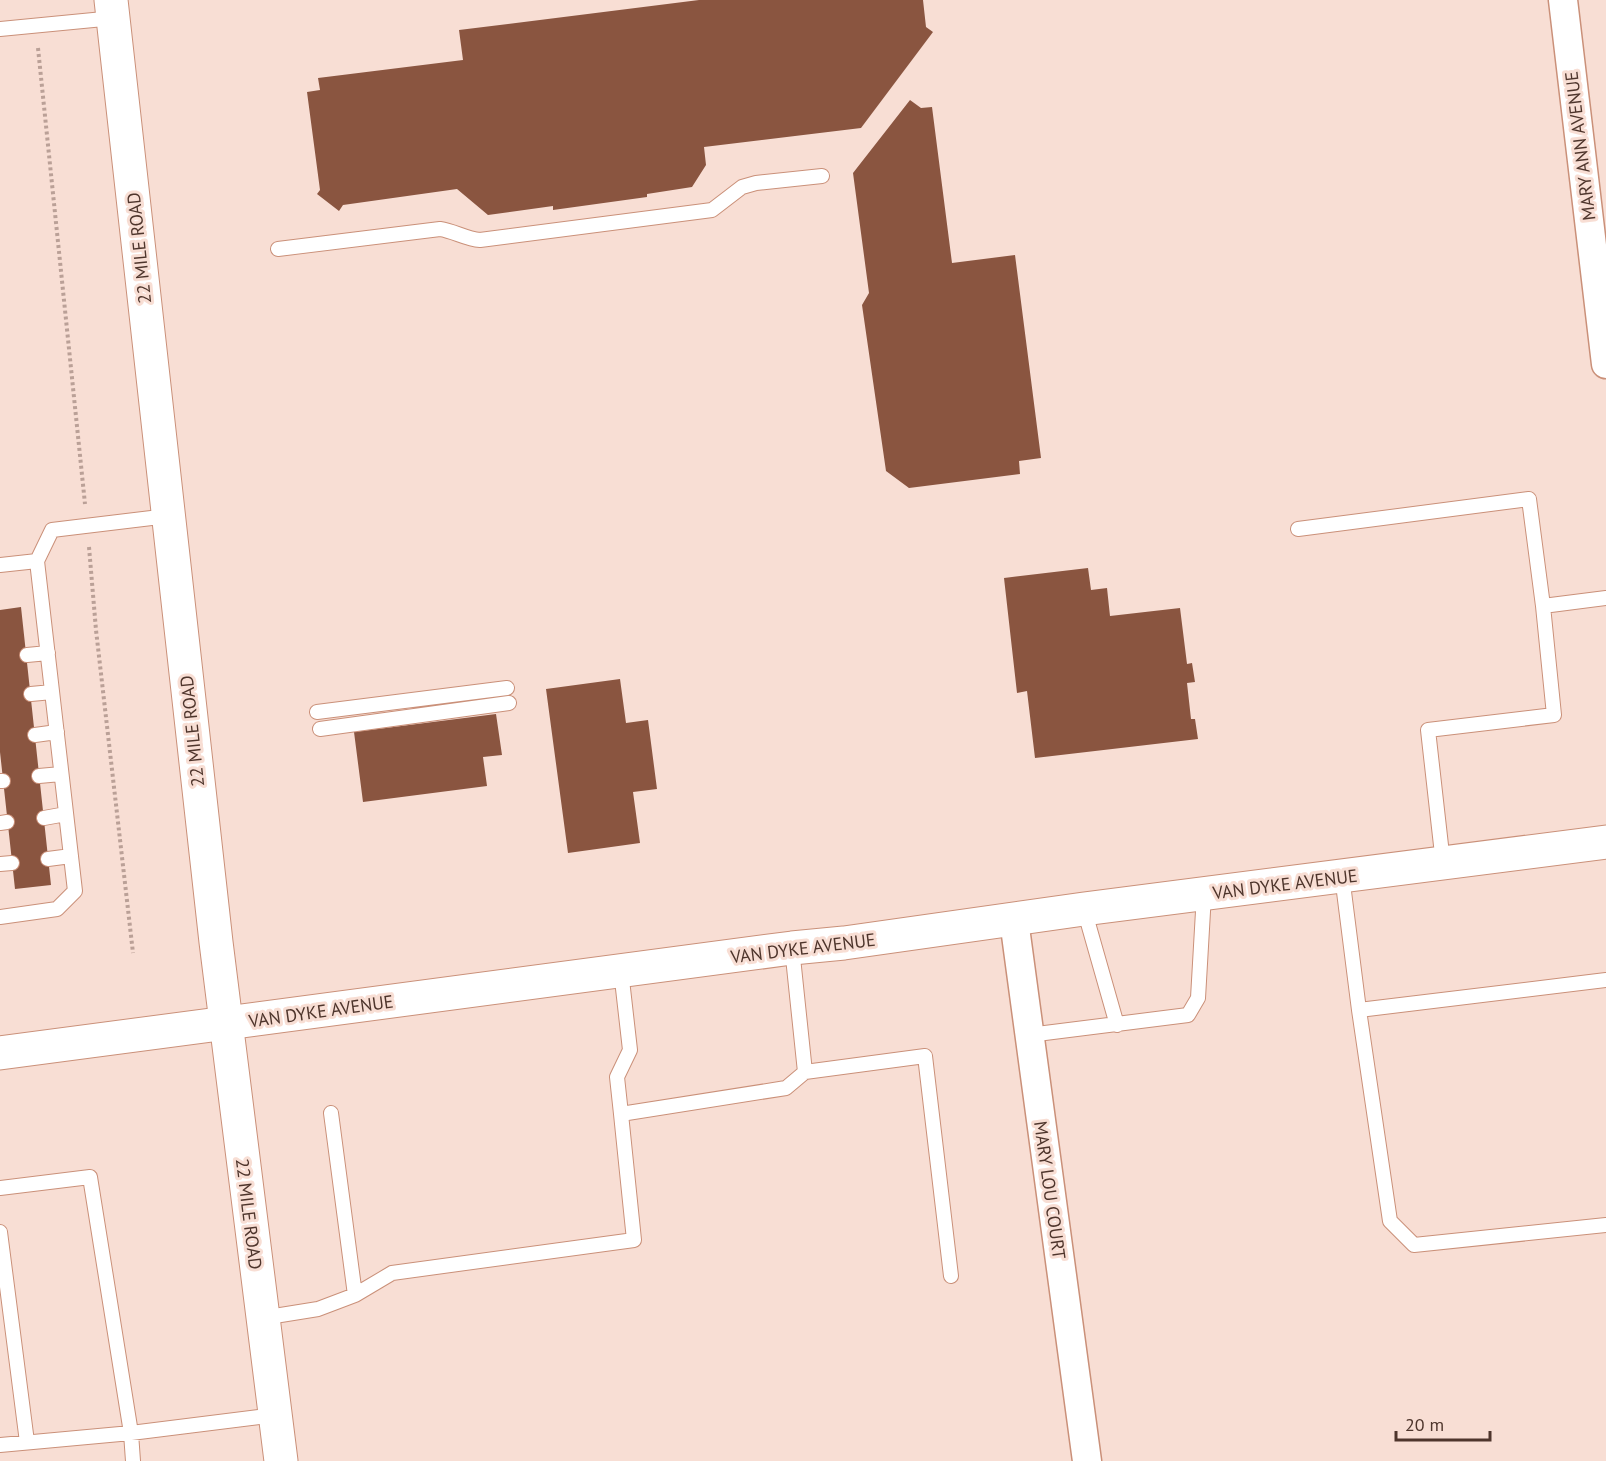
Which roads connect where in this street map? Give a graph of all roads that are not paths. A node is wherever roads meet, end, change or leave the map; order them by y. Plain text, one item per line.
1 (1563, 0) edge
2 (113, 9) edge
3 (0, 28) edge
4 (822, 176) dead end
5 (278, 249) dead end
6 (1606, 364) edge
7 (168, 516) junction
8 (1298, 529) dead end
9 (37, 561) junction
10 (0, 566) edge
11 (1606, 598) edge
12 (1543, 606) junction
13 (48, 653) junction
14 (27, 655) dead end
15 (507, 688) dead end
16 (52, 692) junction
17 (31, 694) dead end
18 (509, 703) dead end
19 (317, 712) dead end
20 (320, 729) dead end
21 (57, 732) junction
22 (35, 735) dead end
23 (61, 774) junction
24 (39, 776) dead end
25 (66, 814) junction
26 (44, 818) dead end
27 (1606, 842) edge
28 (71, 856) junction
29 (48, 859) dead end
30 (1443, 863) junction
31 (1342, 876) junction
32 (1204, 894) junction
33 (1084, 909) junction
34 (0, 917) edge
35 (1014, 920) junction
36 (792, 948) junction
37 (621, 971) junction
38 (1606, 980) edge
39 (1359, 1010) junction
40 (225, 1024) junction
41 (1117, 1024) junction
42 (1029, 1035) junction
43 (0, 1053) edge
44 (805, 1072) junction
45 (331, 1113) dead end
46 (621, 1114) junction
47 (0, 1188) edge
48 (1606, 1225) edge
49 (0, 1232) edge
50 (951, 1276) dead end
51 (355, 1295) junction
52 (262, 1318) junction
53 (275, 1415) junction
54 (131, 1433) junction
55 (27, 1442) junction
56 (0, 1445) edge
57 (133, 1461) edge
58 (280, 1461) edge
59 (1087, 1461) edge

1 - 6 street, MARY ANN AVENUE
2 - 3 lane
2 - 7 main road, 22 MILE ROAD
4 - 5 lane
7 - 9 lane
7 - 40 main road, 22 MILE ROAD
8 - 12 lane
9 - 10 lane
9 - 13 lane
11 - 12 lane
12 - 30 lane
13 - 14 lane
13 - 16 lane
15 - 19 lane
16 - 17 lane
16 - 21 lane
18 - 20 lane
21 - 22 lane
21 - 23 lane
23 - 24 lane
23 - 25 lane
25 - 26 lane
25 - 28 lane
27 - 30 main road, VAN DYKE AVENUE
28 - 29 lane
28 - 34 lane
30 - 31 main road, VAN DYKE AVENUE
31 - 32 main road, VAN DYKE AVENUE
31 - 39 lane
32 - 33 main road, VAN DYKE AVENUE
32 - 41 lane
33 - 35 main road, VAN DYKE AVENUE
33 - 41 lane
35 - 36 main road, VAN DYKE AVENUE
35 - 42 street, MARY LOU COURT
36 - 37 main road, VAN DYKE AVENUE
36 - 44 lane
37 - 40 main road, VAN DYKE AVENUE
37 - 46 lane
38 - 39 lane
39 - 48 lane
40 - 43 main road, VAN DYKE AVENUE
40 - 52 main road, 22 MILE ROAD
41 - 42 lane
42 - 59 street, MARY LOU COURT
44 - 46 lane
44 - 50 lane
45 - 51 lane
46 - 51 lane
47 - 54 lane
49 - 55 lane
51 - 52 lane
52 - 53 main road, 22 MILE ROAD
53 - 54 lane
53 - 58 main road, 22 MILE ROAD
54 - 55 lane
54 - 57 lane
55 - 56 lane

